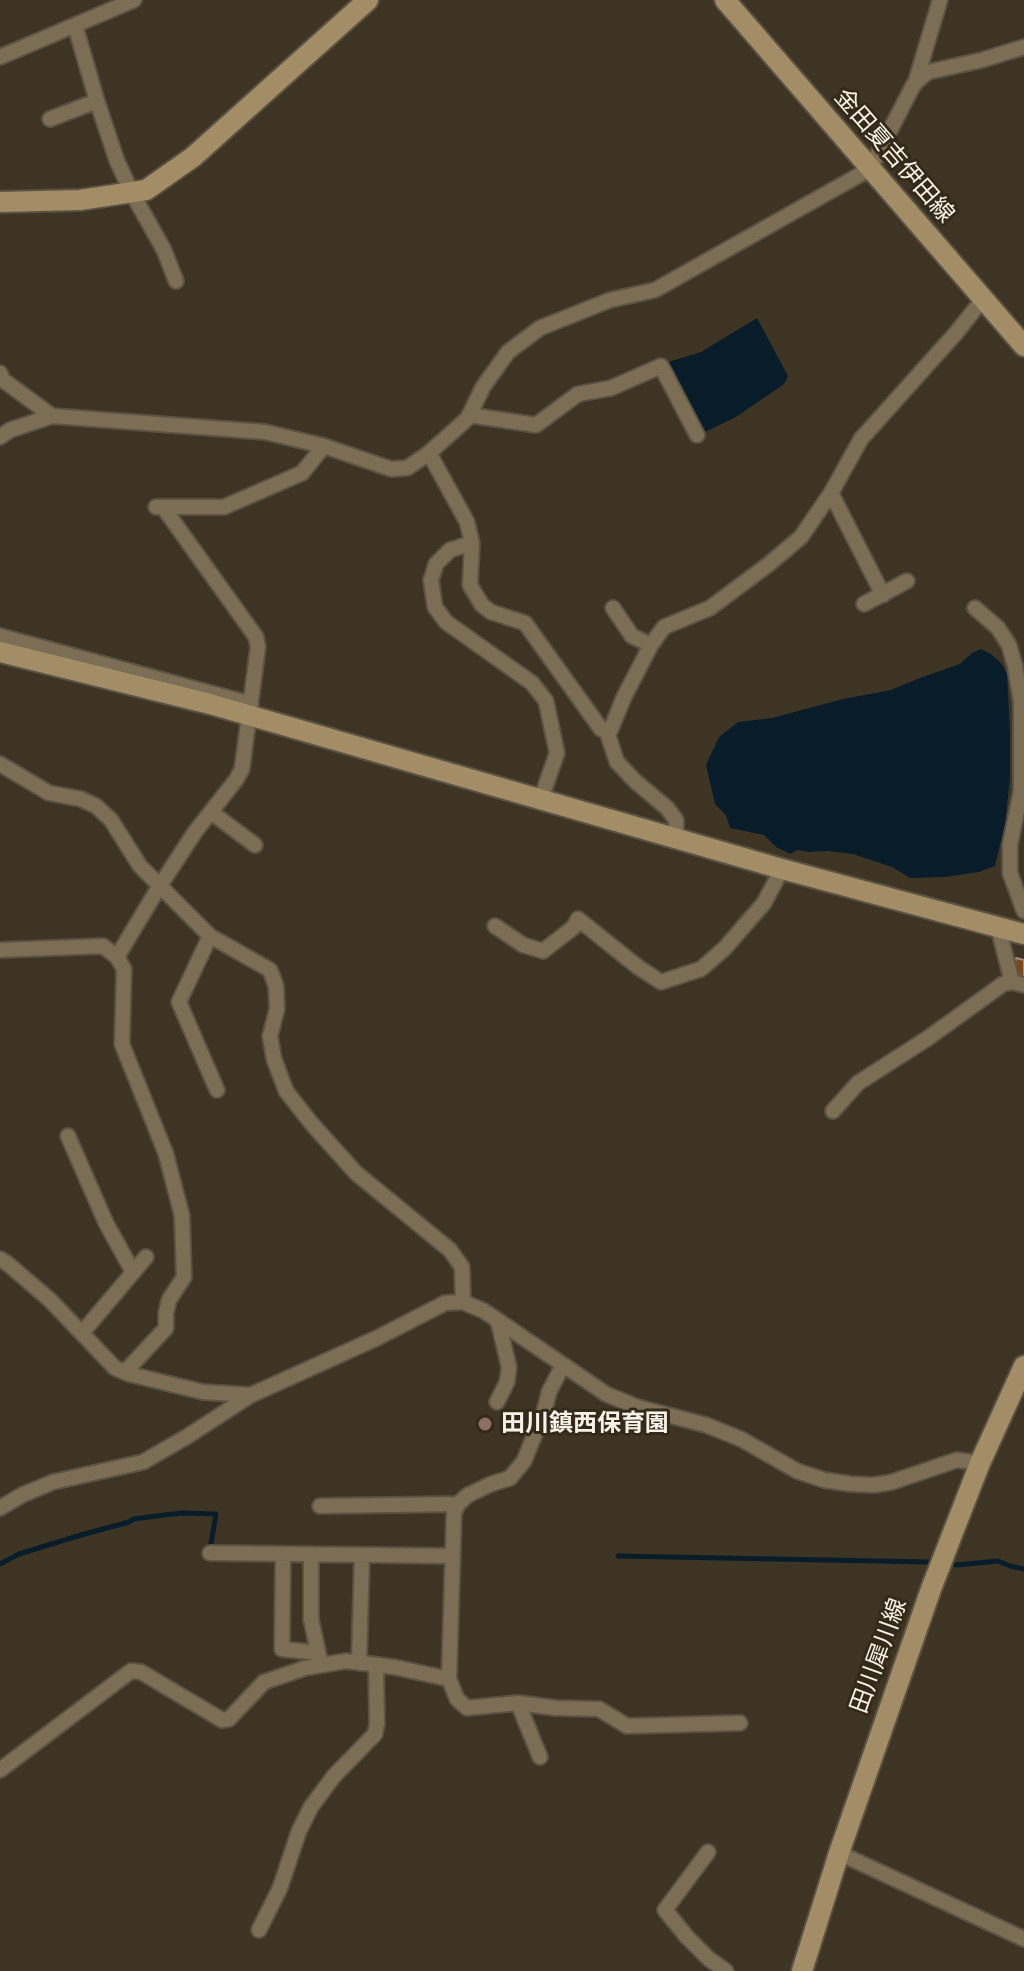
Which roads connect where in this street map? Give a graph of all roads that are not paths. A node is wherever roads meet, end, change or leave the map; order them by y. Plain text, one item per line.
1 (134, 0) edge
2 (368, 0) edge
3 (725, 0) edge
4 (940, 0) edge
5 (75, 25) junction
6 (1024, 47) edge
7 (0, 57) edge
8 (914, 84) junction
9 (97, 101) junction
10 (50, 119) dead end
11 (870, 169) junction
12 (132, 193) junction
13 (0, 202) edge
14 (176, 281) dead end
15 (983, 299) junction
16 (1024, 346) edge
17 (0, 373) edge
18 (469, 415) junction
19 (52, 416) junction
20 (697, 435) dead end
21 (0, 437) edge
22 (324, 446) junction
23 (429, 453) junction
24 (831, 493) junction
25 (472, 543) junction
26 (907, 581) dead end
27 (883, 595) junction
28 (864, 604) dead end
29 (613, 608) dead end
30 (975, 608) dead end
31 (0, 636) edge
32 (651, 645) junction
33 (0, 652) edge
34 (251, 710) junction
35 (606, 729) junction
36 (0, 764) edge
37 (541, 799) junction
38 (211, 812) junction
39 (676, 839) junction
40 (255, 845) dead end
41 (782, 869) junction
42 (159, 887) junction
43 (1024, 911) edge
44 (495, 926) dead end
45 (998, 927) junction
46 (1024, 934) edge
47 (210, 936) junction
48 (0, 950) edge
49 (117, 957) junction
50 (1018, 984) edge
51 (217, 1090) dead end
52 (833, 1111) dead end
53 (68, 1136) dead end
54 (146, 1257) dead end
55 (0, 1259) edge
56 (133, 1272) junction
57 (463, 1302) junction
58 (498, 1321) junction
59 (82, 1333) junction
60 (563, 1365) junction
61 (1024, 1366) edge
62 (125, 1372) junction
63 (251, 1395) junction
64 (497, 1402) dead end
65 (980, 1463) junction
66 (458, 1504) junction
67 (320, 1506) dead end
68 (0, 1508) edge
69 (210, 1553) dead end
70 (283, 1554) junction
71 (311, 1554) junction
72 (362, 1555) junction
73 (453, 1556) junction
74 (319, 1659) junction
75 (359, 1663) junction
76 (376, 1665) junction
77 (449, 1679) junction
78 (518, 1703) junction
79 (740, 1723) dead end
80 (540, 1757) dead end
81 (0, 1770) edge
82 (708, 1852) dead end
83 (839, 1853) junction
84 (259, 1930) dead end
85 (1024, 1939) edge
86 (726, 1971) edge
87 (802, 1971) edge

1 - 5 street
2 - 12 street
3 - 11 street, 金田夏吉伊田線
4 - 8 street
5 - 7 street
5 - 9 street
6 - 8 street
8 - 11 street
9 - 10 street
9 - 12 street
11 - 15 street, 金田夏吉伊田線
11 - 18 street
12 - 13 street
12 - 14 street
15 - 16 street, 金田夏吉伊田線
15 - 24 street
17 - 19 street
18 - 20 street
18 - 23 street
19 - 21 street
19 - 22 street
22 - 23 street
22 - 34 street
23 - 25 street
24 - 27 street
24 - 32 street
25 - 35 street
25 - 37 street
26 - 27 street
27 - 28 street
29 - 32 street
30 - 43 street
31 - 34 street
32 - 35 street
33 - 34 street
34 - 37 street
34 - 38 street
35 - 39 street
36 - 42 street
37 - 39 street
38 - 40 street
38 - 42 street
39 - 41 street
41 - 44 street
41 - 45 street
42 - 47 street
42 - 49 street
45 - 46 street
45 - 50 street
47 - 51 street
47 - 57 street
48 - 49 street
49 - 62 street
50 - 52 street
53 - 56 street
54 - 56 street
55 - 59 street
56 - 59 street
57 - 58 street
57 - 63 street
58 - 60 street
58 - 64 street
59 - 62 street
60 - 65 street
60 - 66 street
61 - 65 street, 田川犀川線
62 - 63 street
63 - 68 street
65 - 83 street, 田川犀川線
66 - 67 street
66 - 73 street
69 - 70 street
70 - 71 street
70 - 74 street
71 - 72 street
71 - 74 street
72 - 73 street
72 - 75 street
73 - 77 street
74 - 75 street
74 - 81 street
75 - 76 street
76 - 77 street
76 - 84 street
77 - 78 street
78 - 79 street
78 - 80 street
82 - 86 street
83 - 85 street
83 - 87 street, 田川犀川線

